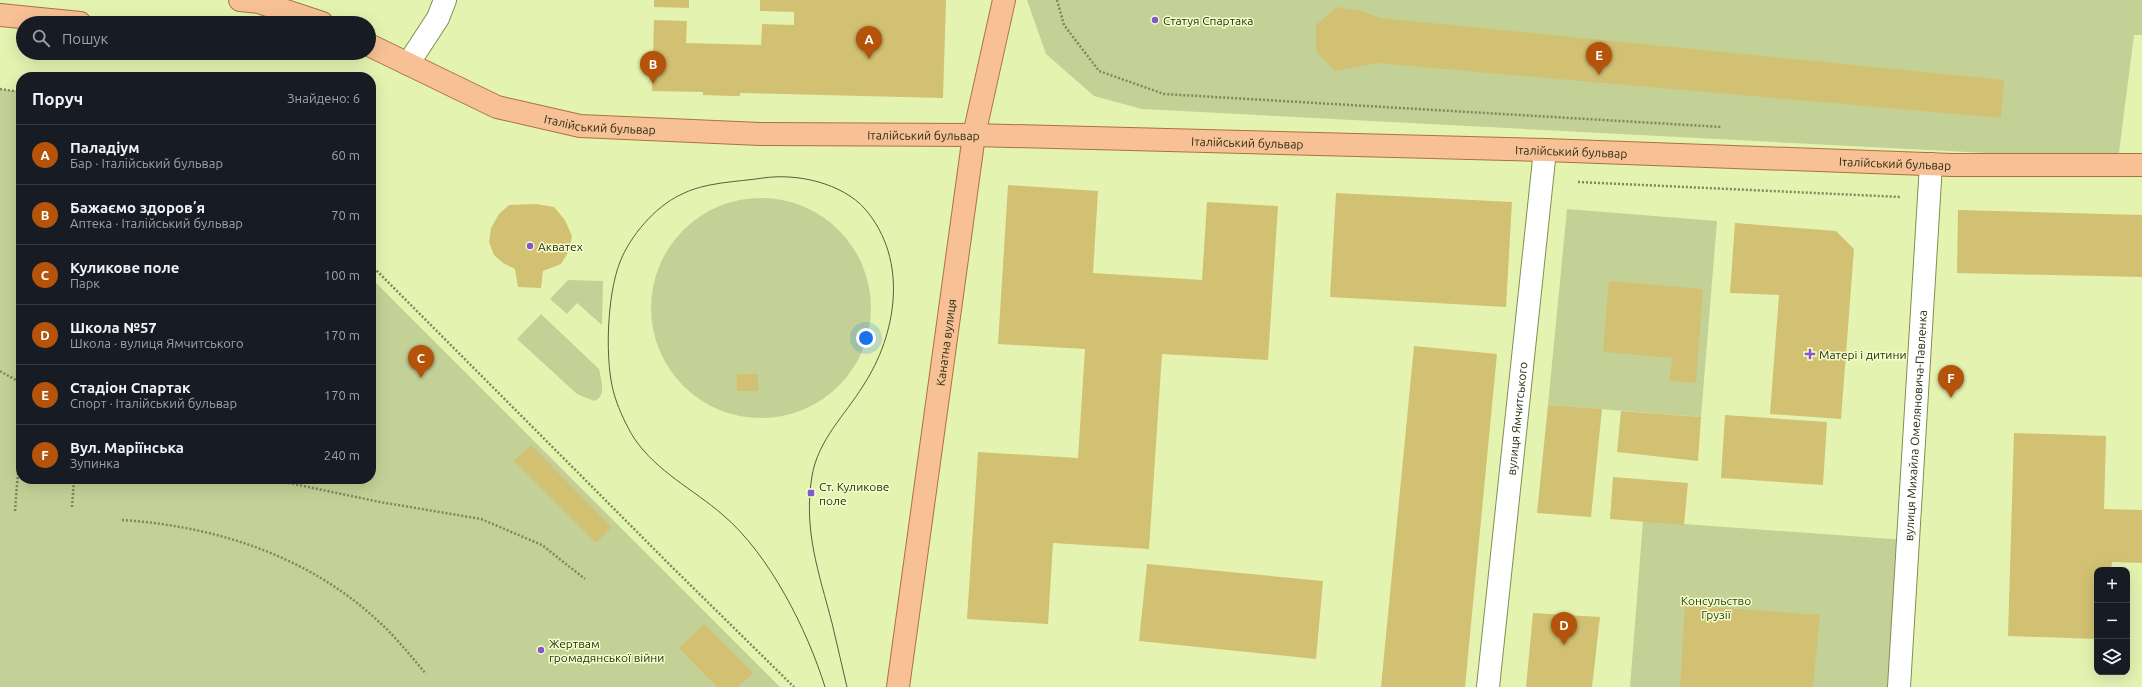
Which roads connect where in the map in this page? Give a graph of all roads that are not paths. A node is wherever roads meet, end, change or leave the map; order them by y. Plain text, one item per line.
1 (240, 0) edge
2 (445, 0) edge
3 (1004, 0) edge
4 (0, 15) edge
5 (301, 16) edge
6 (16, 17) edge
7 (376, 49) edge
8 (408, 64) junction
9 (974, 135) junction
10 (1545, 150) junction
11 (1931, 164) junction
12 (2142, 165) edge
13 (898, 687) edge
14 (1488, 687) edge
15 (1899, 687) edge

1 - 5 main road
2 - 8 street
3 - 9 main road, Канатна вулиця
4 - 6 main road
7 - 8 main road, Італійський бульвар
8 - 9 main road, Італійський бульвар
9 - 10 main road, Італійський бульвар
9 - 13 main road, Канатна вулиця
10 - 11 main road, Італійський бульвар
10 - 14 street, вулиця Ямчитського
11 - 12 main road, Італійський бульвар
11 - 15 street, вулиця Михайла Омеляновича-Павленка

